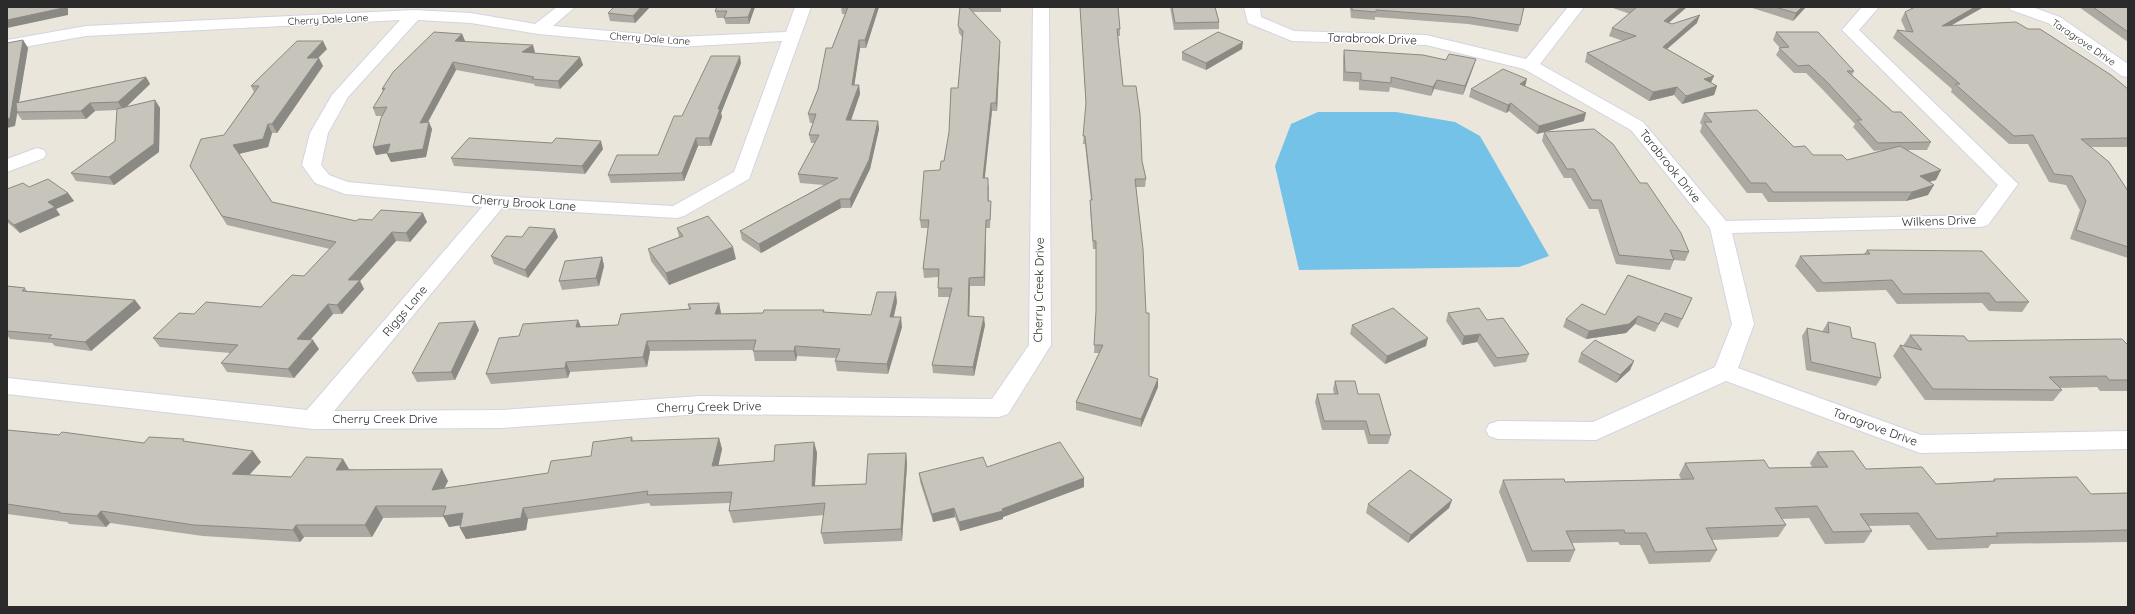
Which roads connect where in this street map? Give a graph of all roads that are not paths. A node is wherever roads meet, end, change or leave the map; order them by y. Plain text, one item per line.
1 (567, 7) edge
2 (803, 7) edge
3 (1042, 7) edge
4 (1252, 7) edge
5 (1576, 7) edge
6 (1871, 7) edge
7 (2017, 7) edge
8 (414, 15) junction
9 (538, 29) junction
10 (793, 36) junction
11 (7, 45) edge
12 (1530, 65) junction
13 (2128, 72) edge
14 (37, 154) dead end
15 (7, 166) edge
16 (496, 202) junction
17 (1720, 227) junction
18 (1725, 372) junction
19 (7, 386) edge
20 (313, 420) junction
21 (1498, 430) dead end
22 (2128, 440) edge

1 - 9 street
2 - 10 street, Cherry Brook Lane
3 - 20 street, Cherry Creek Drive
4 - 12 street, Tarabrook Drive
5 - 12 street
6 - 17 street, Wilkens Drive
7 - 13 street, Taragrove Drive
8 - 9 street, Cherry Dale Lane
8 - 11 street, Cherry Dale Lane
8 - 16 street, Cherry Brook Lane
9 - 10 street, Cherry Dale Lane
10 - 16 street, Cherry Brook Lane
12 - 17 street, Tarabrook Drive
14 - 15 street
16 - 20 street, Riggs Lane
17 - 18 street, Tarabrook Drive
18 - 21 street
18 - 22 street, Taragrove Drive
19 - 20 street, Cherry Creek Drive

